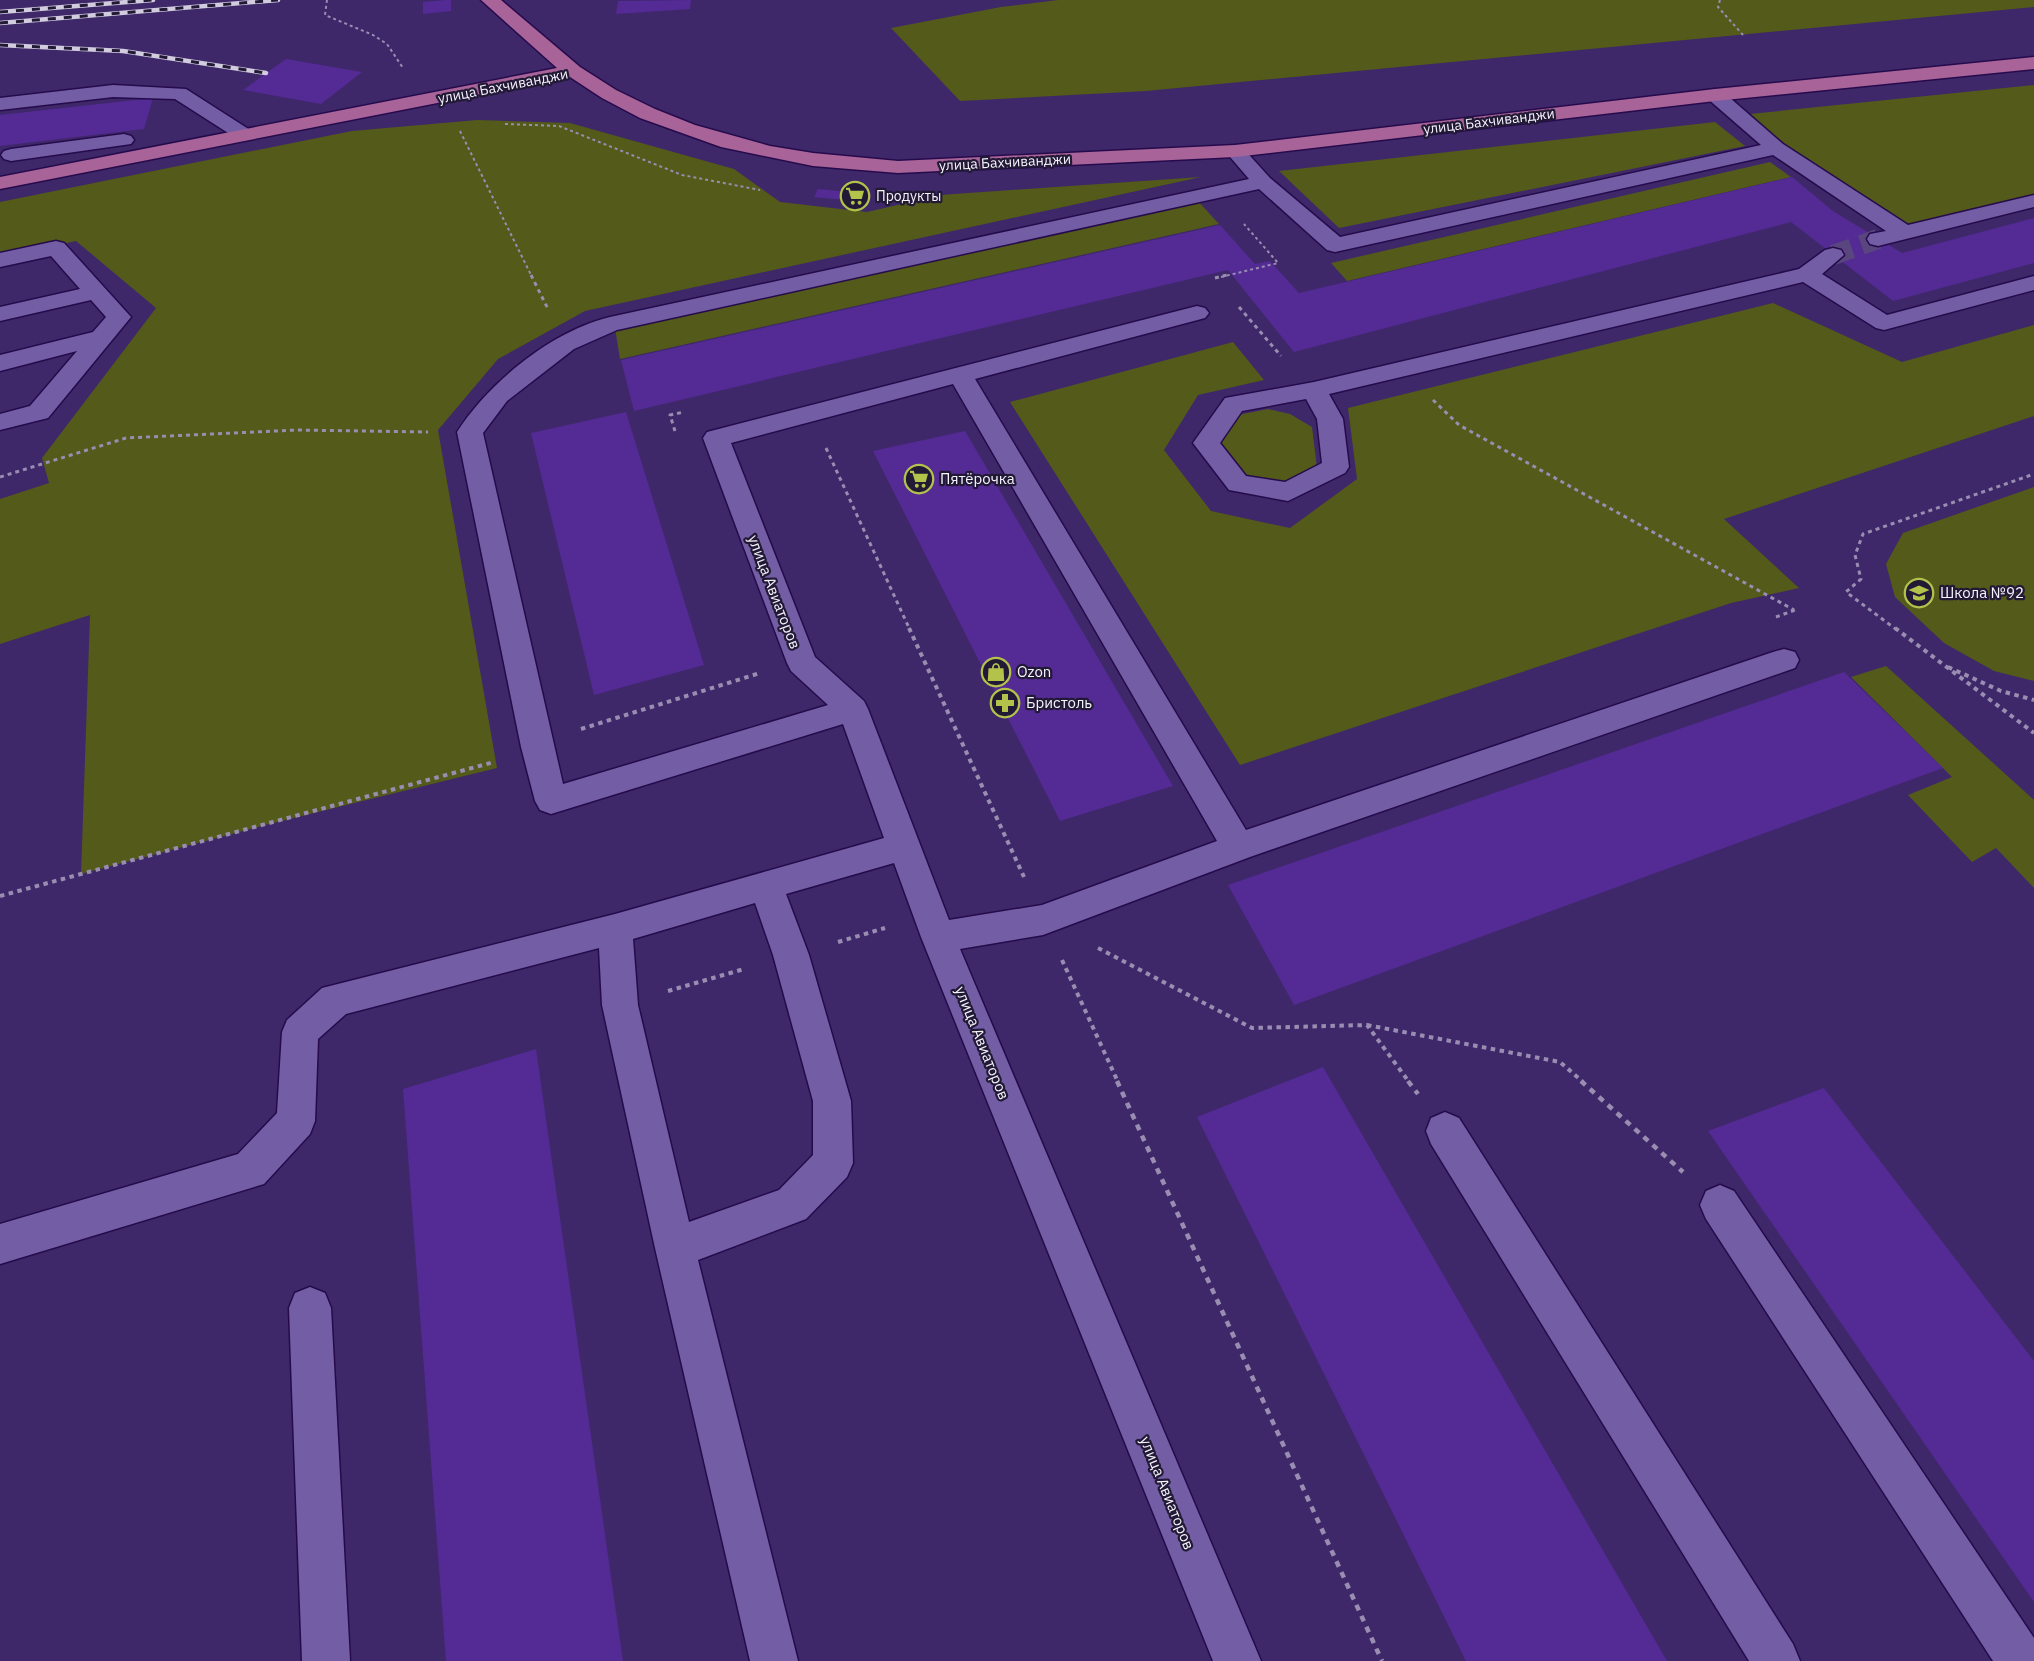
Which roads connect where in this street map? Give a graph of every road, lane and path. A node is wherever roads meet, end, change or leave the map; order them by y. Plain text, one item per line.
1 (327, 0) edge
2 (490, 0) edge
3 (1720, 0) edge
4 (1743, 35) dead end
5 (2034, 63) edge
6 (404, 70) dead end
7 (573, 71) junction
8 (1715, 94) junction
9 (0, 104) edge
10 (457, 124) dead end
11 (243, 134) junction
12 (124, 140) dead end
13 (1776, 148) junction
14 (1235, 151) junction
15 (6, 156) edge
16 (24, 179) junction
17 (1263, 182) junction
18 (0, 183) edge
19 (1216, 192) junction
20 (2034, 201) edge
21 (1904, 233) junction
22 (1878, 239) tunnel mouth
23 (1833, 255) tunnel mouth
24 (0, 260) edge
25 (1807, 274) junction
26 (2034, 283) edge
27 (1222, 287) dead end
28 (96, 292) junction
29 (1237, 304) dead end
30 (1197, 313) dead end
31 (0, 314) edge
32 (100, 338) junction
33 (566, 344) junction
34 (1282, 357) dead end
35 (0, 363) edge
36 (1399, 368) junction
37 (960, 375) junction
38 (1314, 390) junction
39 (691, 410) dead end
40 (810, 413) junction
41 (0, 422) edge
42 (470, 432) junction
43 (678, 438) dead end
44 (2034, 474) edge
45 (0, 477) edge
46 (1795, 610) dead end
47 (1784, 660) dead end
48 (756, 662) dead end
49 (1940, 663) junction
50 (2034, 700) edge
51 (853, 709) junction
52 (2034, 734) edge
53 (537, 747) junction
54 (904, 846) junction
55 (1238, 847) junction
56 (766, 886) junction
57 (0, 896) edge
58 (1043, 920) junction
59 (615, 929) junction
60 (938, 937) junction
61 (1367, 1025) junction
62 (1445, 1131) joint
63 (1720, 1205) joint
64 (0, 1244) edge
65 (675, 1248) junction
66 (310, 1308) dead end
67 (326, 1661) edge
68 (774, 1661) edge
69 (1237, 1661) edge
70 (1382, 1661) edge
71 (1776, 1661) edge
72 (2020, 1661) edge

1 - 6 path
2 - 7 main road
3 - 4 path
5 - 8 main road, улица Бахчиванджи
7 - 11 main road, улица Бахчиванджи
7 - 14 main road, улица Бахчиванджи
8 - 13 street
8 - 14 main road, улица Бахчиванджи
9 - 11 street
10 - 33 path
11 - 16 main road, улица Бахчиванджи
12 - 15 street
13 - 17 street
13 - 21 street
14 - 17 street
15 - 16 street
16 - 18 main road, улица Бахчиванджи
17 - 19 street
19 - 27 path
19 - 33 street
20 - 21 street
21 - 22 street
23 - 25 street
24 - 28 street
25 - 26 street
25 - 36 street
28 - 31 street
28 - 32 street
29 - 34 path
30 - 37 street
32 - 35 street
32 - 41 street
33 - 42 street
36 - 38 street
36 - 46 path
37 - 40 street
37 - 55 street
38 - 38 street
39 - 43 path
40 - 51 street, улица Авиаторов
40 - 58 path
42 - 45 path
42 - 53 street
44 - 49 path
47 - 55 street
48 - 53 path
49 - 50 path
49 - 52 path
51 - 53 street
51 - 54 street, улица Авиаторов
53 - 57 path
54 - 56 street
54 - 60 street, улица Авиаторов
55 - 58 street
56 - 59 street
56 - 65 street
58 - 60 street
58 - 61 path
58 - 70 path
59 - 64 street
59 - 65 street
60 - 69 street, улица Авиаторов
61 - 62 path
61 - 63 path
62 - 71 street
63 - 72 street
65 - 68 street
66 - 67 street

